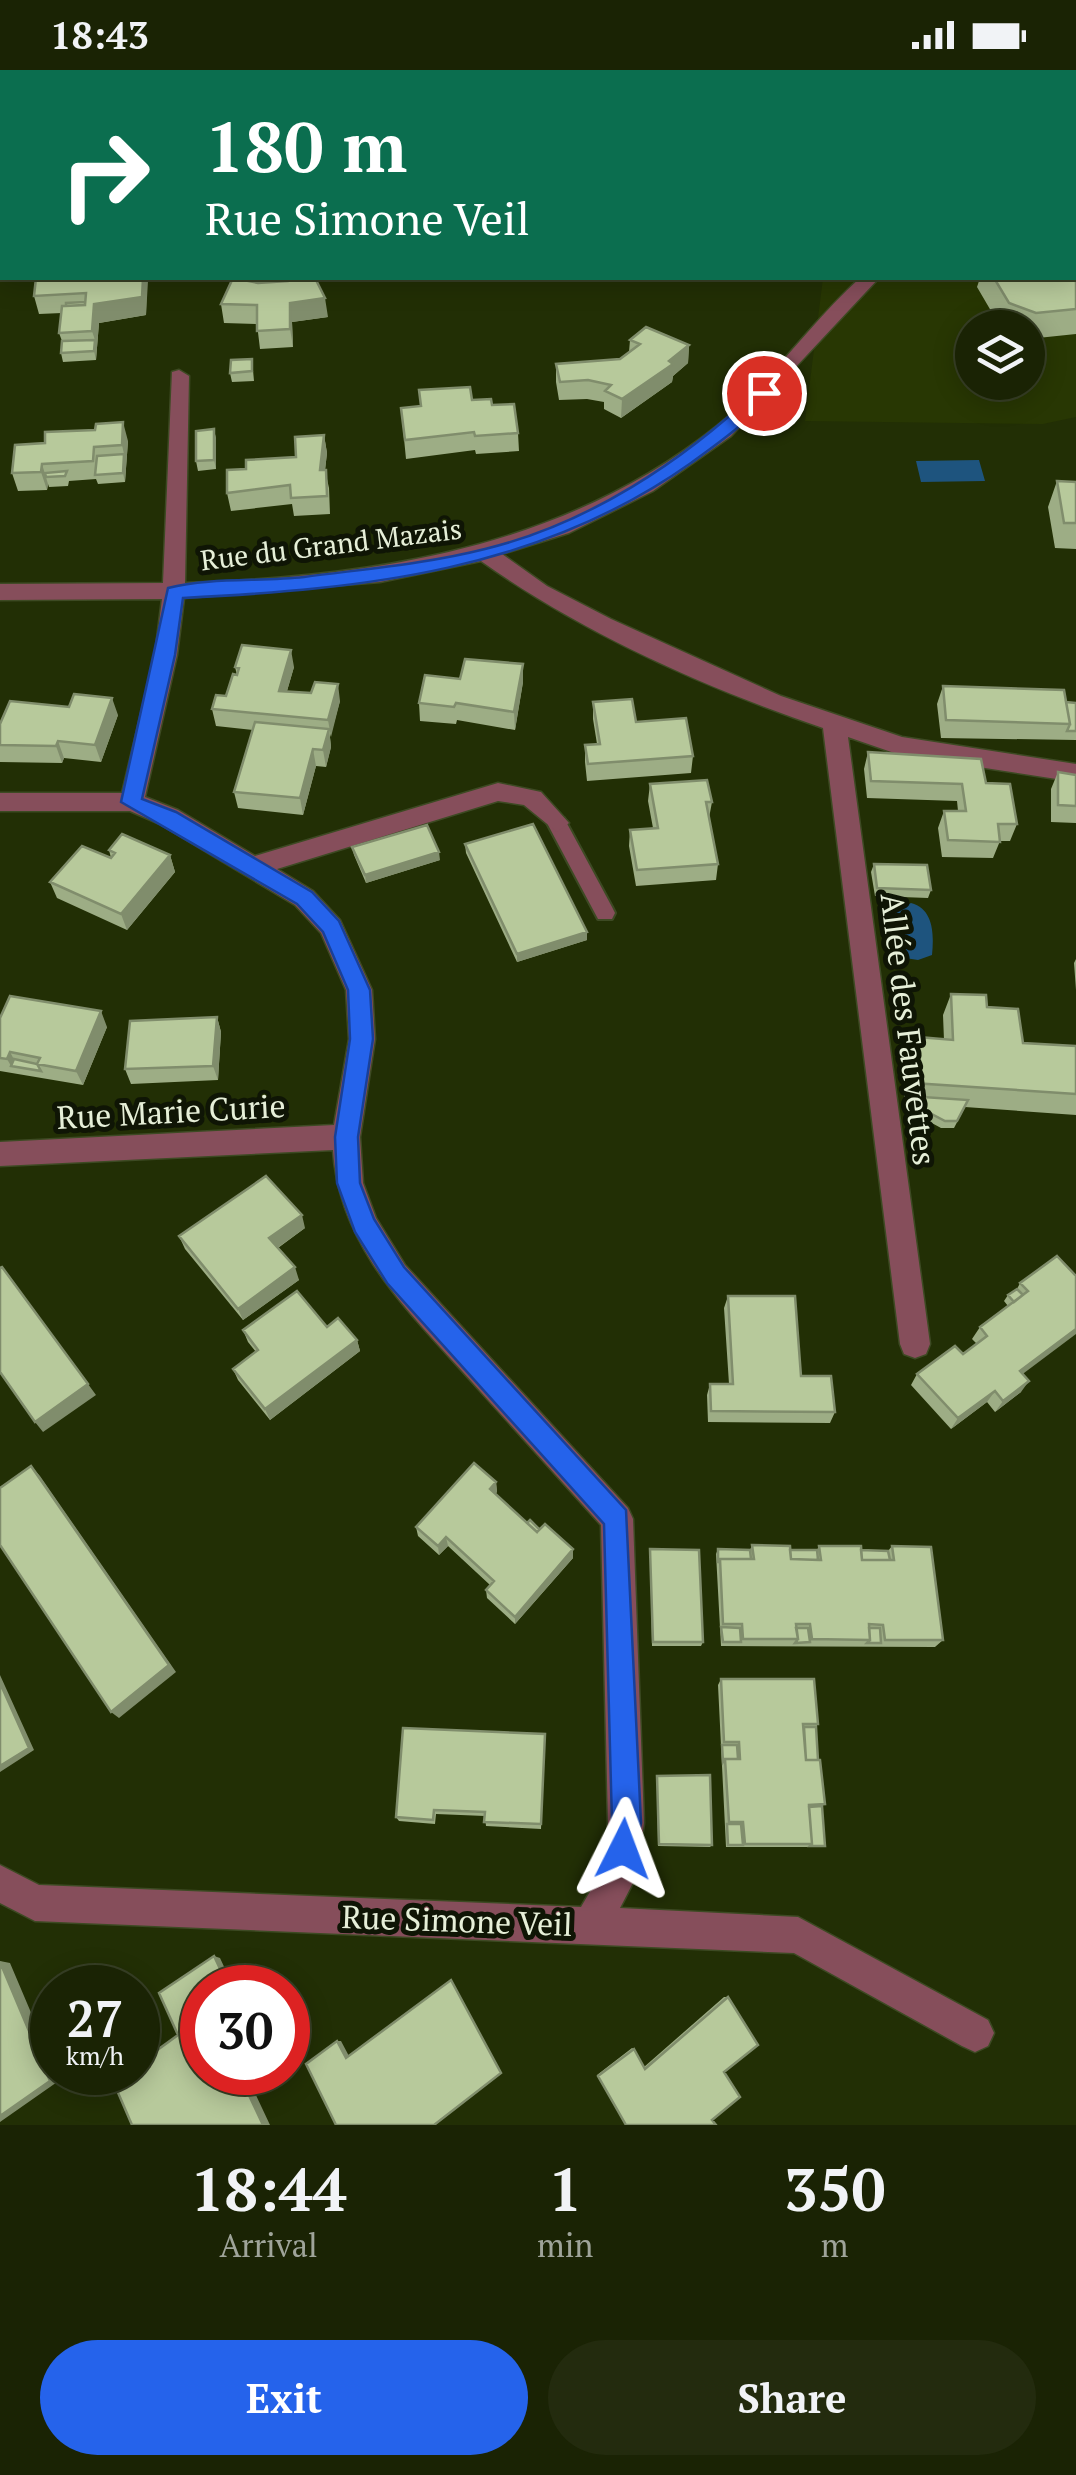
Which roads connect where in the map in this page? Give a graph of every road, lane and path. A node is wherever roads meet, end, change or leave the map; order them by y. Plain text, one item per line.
1 (868, 280) edge
2 (179, 376) dead end
3 (488, 555) junction
4 (0, 592) edge
5 (174, 592) junction
6 (834, 723) junction
7 (1076, 773) edge
8 (0, 802) edge
9 (132, 802) junction
10 (557, 823) joint
11 (252, 866) junction
12 (605, 913) dead end
13 (346, 1137) junction
14 (0, 1154) edge
15 (914, 1344) dead end
16 (0, 1883) edge
17 (591, 1925) junction
18 (975, 2033) dead end

1 - 3 street, Rue du Grand Mazais
2 - 5 street
3 - 5 street, Rue du Grand Mazais
3 - 6 street
4 - 5 street, Rue du Grand Mazais
5 - 9 street
6 - 7 street
6 - 15 street, Allée des Fauvettes
8 - 9 street, Rue Simone Veil
9 - 11 street, Rue Simone Veil
10 - 11 street
10 - 12 lane
11 - 13 street, Rue Simone Veil
13 - 14 street, Rue Marie Curie
13 - 17 street, Rue Simone Veil
16 - 17 street, Rue Simone Veil
17 - 18 street

